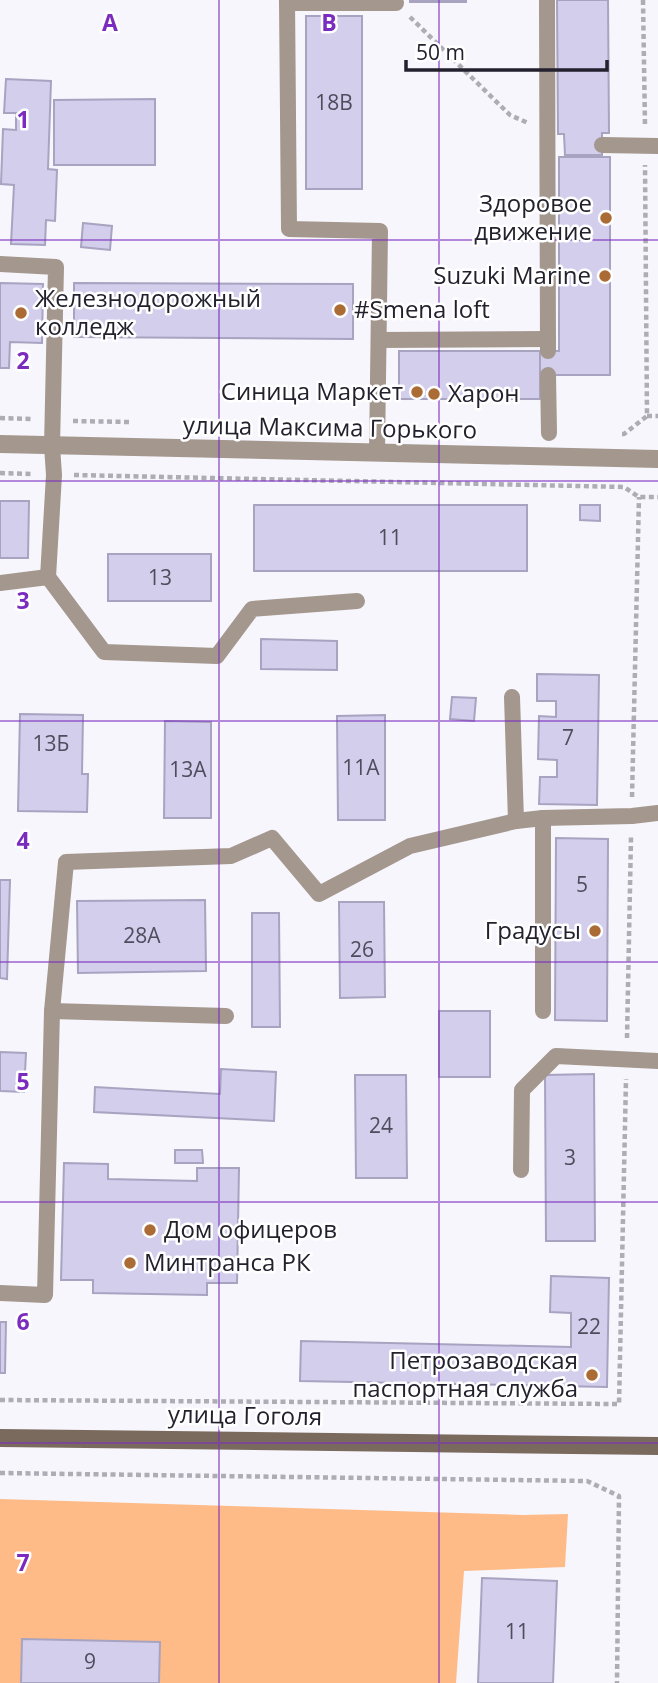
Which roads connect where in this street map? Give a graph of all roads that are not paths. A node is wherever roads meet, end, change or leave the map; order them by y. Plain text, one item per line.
1 (547, 0) edge
2 (287, 1) edge
3 (396, 3) road end
4 (547, 138) junction
5 (565, 144) dead end
6 (602, 145) dead end
7 (652, 146) edge
8 (0, 264) edge
9 (379, 340) junction
10 (548, 375) dead end
11 (548, 433) dead end
12 (0, 444) edge
13 (52, 446) junction
14 (377, 453) junction
15 (658, 459) edge
16 (48, 577) junction
17 (0, 583) edge
18 (356, 601) dead end
19 (512, 697) dead end
20 (658, 813) edge
21 (543, 818) junction
22 (516, 821) junction
23 (52, 1011) junction
24 (543, 1011) dead end
25 (226, 1016) dead end
26 (658, 1061) edge
27 (521, 1170) dead end
28 (0, 1293) edge
29 (0, 1438) edge
30 (658, 1446) edge

1 - 4 lane
2 - 3 lane
2 - 9 lane
4 - 5 lane
4 - 9 lane
6 - 7 lane
8 - 13 lane
9 - 14 lane
10 - 11 lane
12 - 13 street, улица Максима Горького
13 - 14 street, улица Максима Горького
13 - 16 lane
14 - 15 street, улица Максима Горького
16 - 17 lane
16 - 18 lane
19 - 22 lane
20 - 21 lane
21 - 22 lane
21 - 24 lane
22 - 23 lane
23 - 25 lane
23 - 28 lane
26 - 27 lane
29 - 30 main road, улица Гоголя

